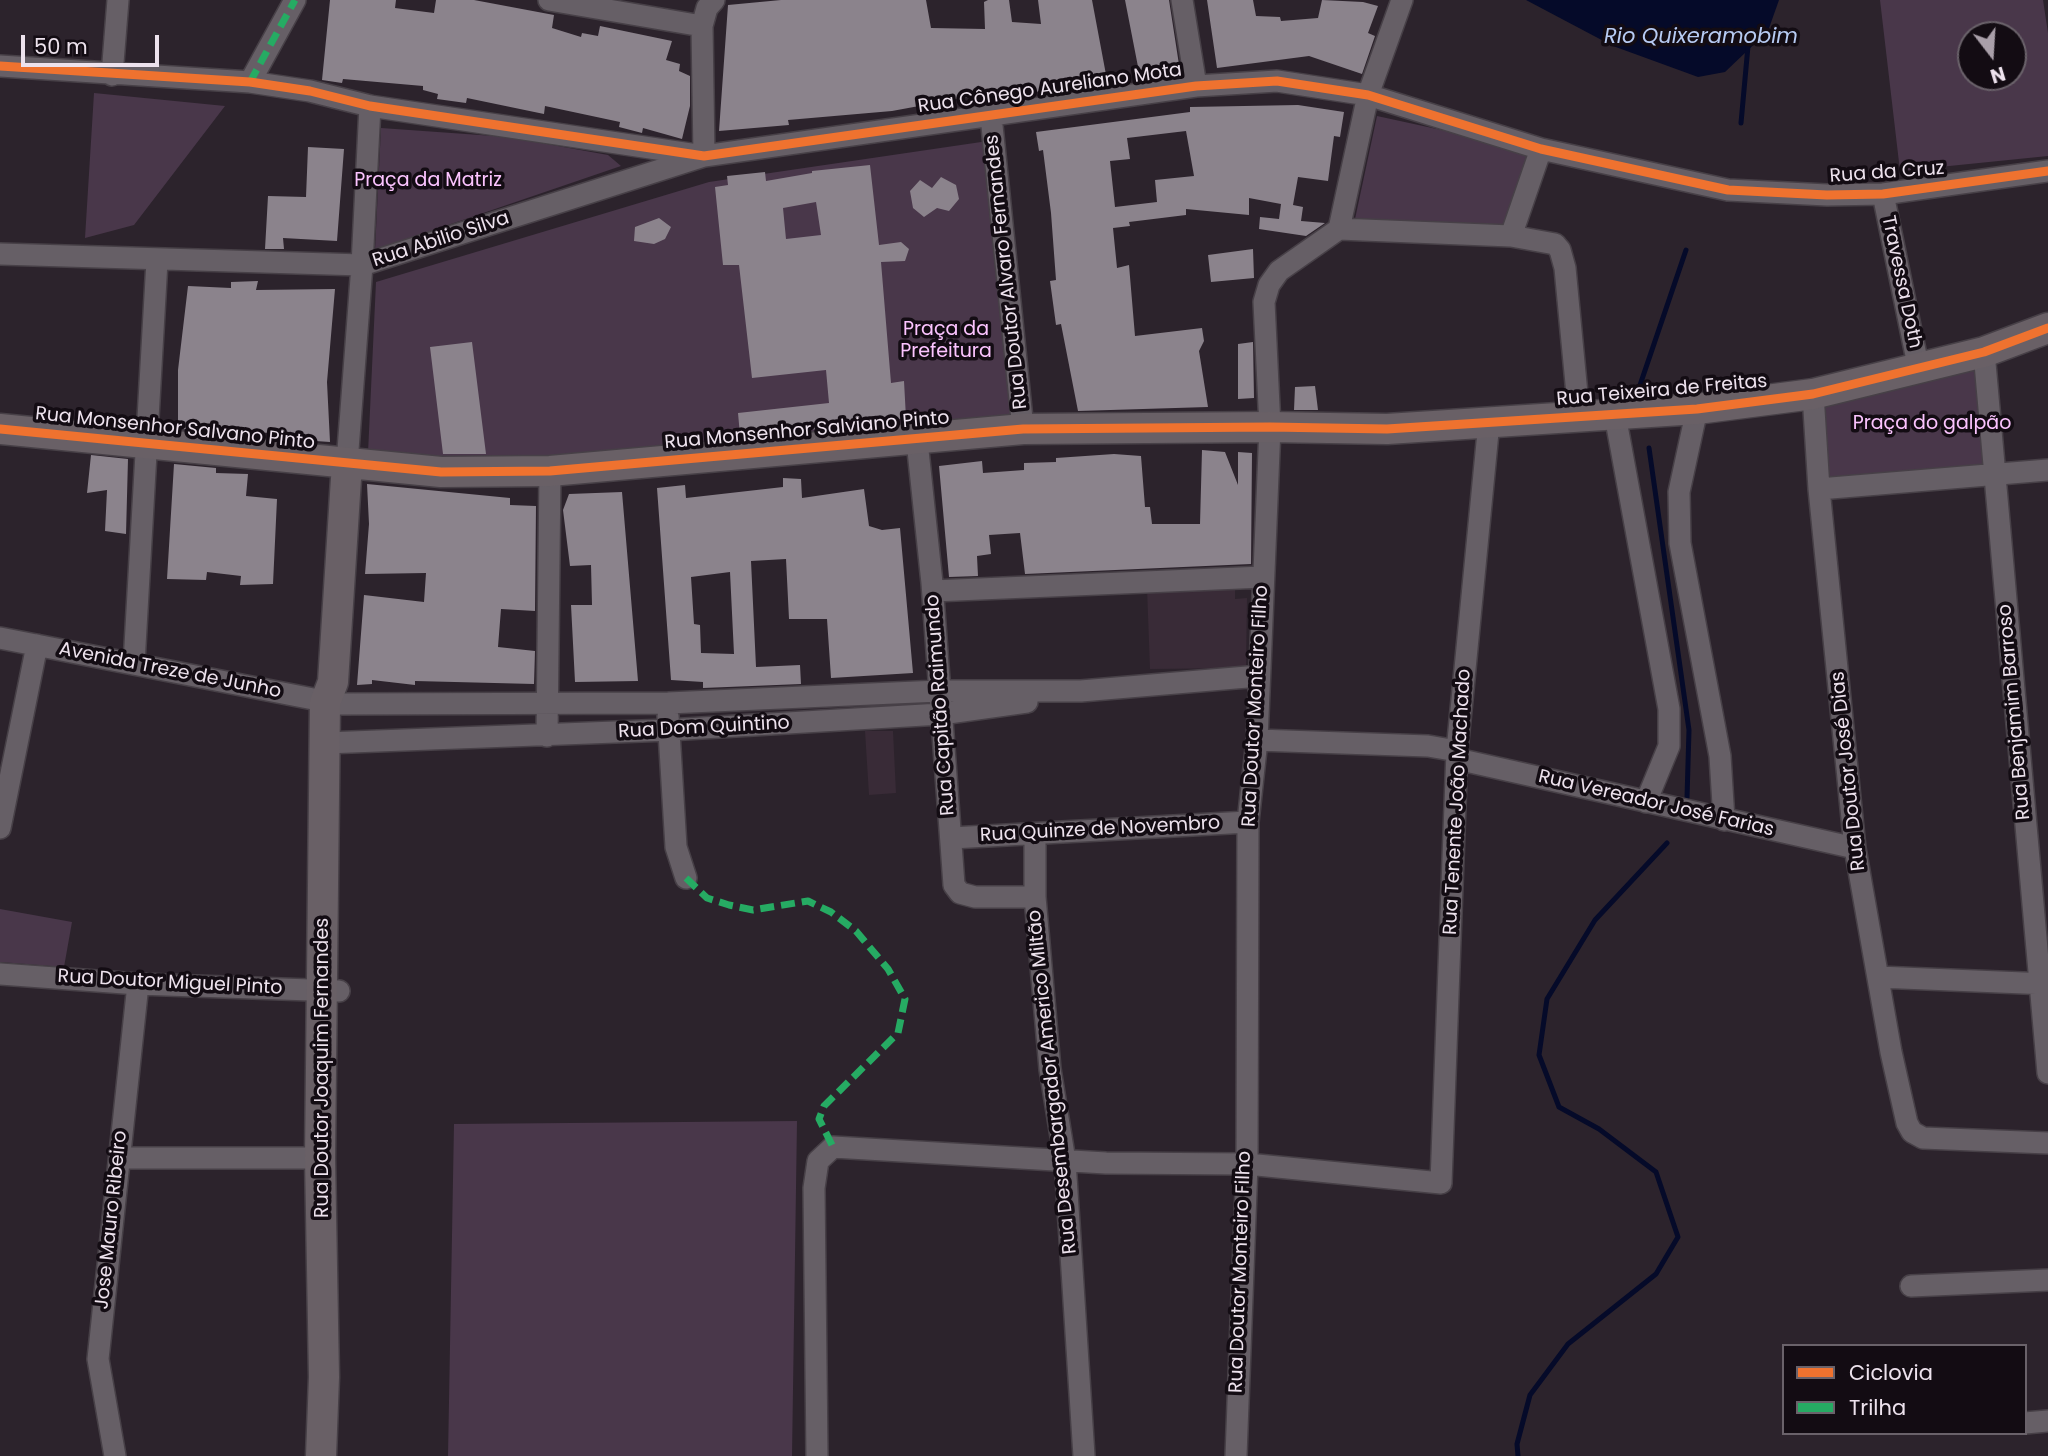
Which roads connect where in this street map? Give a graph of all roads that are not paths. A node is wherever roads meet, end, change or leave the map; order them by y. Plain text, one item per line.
1 (118, 0) edge
2 (295, 0) edge
3 (548, 0) edge
4 (1182, 0) edge
5 (1402, 0) edge
6 (708, 11) edge
7 (0, 66) edge
8 (112, 75) junction
9 (250, 82) junction
10 (1196, 86) junction
11 (1368, 95) junction
12 (369, 106) junction
13 (991, 116) junction
14 (1541, 149) junction
15 (704, 156) junction
16 (2048, 171) edge
17 (1728, 190) joint
18 (1883, 194) junction
19 (1339, 229) junction
20 (1511, 236) junction
21 (0, 254) edge
22 (157, 261) junction
23 (362, 265) junction
24 (2048, 328) edge
25 (1984, 352) junction
26 (1919, 370) junction
27 (1814, 394) junction
28 (1697, 409) junction
29 (1579, 415) junction
30 (1615, 415) junction
31 (1489, 422) junction
32 (1270, 427) junction
33 (0, 429) edge
34 (1023, 429) junction
35 (917, 441) junction
36 (146, 443) junction
37 (347, 463) junction
38 (2048, 470) edge
39 (550, 471) junction
40 (1995, 477) junction
41 (1819, 489) junction
42 (1263, 577) junction
43 (933, 591) junction
44 (0, 638) edge
45 (37, 645) junction
46 (134, 663) junction
47 (1259, 676) junction
48 (939, 691) junction
49 (1081, 691) junction
50 (332, 696) junction
51 (668, 703) junction
52 (547, 704) junction
53 (941, 714) junction
54 (668, 730) junction
55 (547, 736) junction
56 (1257, 740) junction
57 (332, 744) junction
58 (1457, 755) junction
59 (1646, 802) junction
60 (1724, 820) junction
61 (1248, 822) junction
62 (0, 828) edge
63 (1035, 834) junction
64 (951, 838) junction
65 (1855, 848) junction
66 (686, 878) dead end
67 (1035, 897) junction
68 (0, 974) edge
69 (1878, 976) junction
70 (138, 984) junction
71 (2044, 984) edge
72 (331, 991) junction
73 (2048, 1073) edge
74 (2048, 1143) edge
75 (120, 1158) junction
76 (320, 1158) junction
77 (1065, 1161) junction
78 (1247, 1164) junction
79 (2048, 1280) edge
80 (1911, 1286) dead end
81 (2048, 1422) edge
82 (2027, 1423) edge
83 (116, 1456) edge
84 (321, 1456) edge
85 (337, 1456) edge
86 (817, 1456) edge
87 (1084, 1456) edge
88 (1237, 1456) edge

1 - 8 street
2 - 9 street
3 - 6 street
4 - 10 street
5 - 11 street
6 - 15 street
7 - 8 street, Rua Cônego Aureliano Mota
8 - 9 street, Rua Cônego Aureliano Mota
9 - 12 street, Rua Cônego Aureliano Mota
10 - 11 street, Rua Cônego Aureliano Mota
10 - 13 street, Rua Cônego Aureliano Mota
11 - 14 street, Rua Cônego Aureliano Mota
11 - 19 street
12 - 15 street, Rua Cônego Aureliano Mota
12 - 23 street
13 - 15 street, Rua Cônego Aureliano Mota
13 - 34 street, Rua Doutor Alvaro Fernandes
14 - 17 street, Rua Cônego Aureliano Mota
14 - 20 street
15 - 23 street, Rua Abilio Silva
16 - 18 street, Rua da Cruz
17 - 18 street, Rua da Cruz
18 - 26 street, Travessa Doth
19 - 20 street
19 - 32 street, Rua Doutor Monteiro Filho
20 - 29 street
21 - 22 street, Rua Abilio Silva
22 - 23 street, Rua Abilio Silva
22 - 36 street
23 - 37 street
24 - 25 street, Rua Teixeira de Freitas
25 - 26 street, Rua Teixeira de Freitas
25 - 40 street, Rua Benjamim Barroso
26 - 27 street, Rua Teixeira de Freitas
27 - 28 street, Rua Teixeira de Freitas
27 - 41 street, Rua Doutor José Dias
28 - 30 street, Rua Teixeira de Freitas
28 - 60 street
29 - 30 street, Rua Teixeira de Freitas
29 - 31 street, Rua Teixeira de Freitas
30 - 59 street
31 - 32 street, Rua Teixeira de Freitas
31 - 58 street, Rua Tenente João Machado
32 - 34 street, Rua Monsenhor Salviano Pinto
32 - 42 street, Rua Doutor Monteiro Filho
33 - 36 street, Rua Monsenhor Salvano Pinto
34 - 35 street, Rua Monsenhor Salviano Pinto
35 - 39 street, Rua Monsenhor Salviano Pinto
35 - 43 street, Rua Capitão Raimundo
36 - 37 street, Rua Monsenhor Salvano Pinto
36 - 46 street
37 - 39 street, Rua Monsenhor Salviano Pinto
37 - 50 street, Rua Doutor Joaquim Fernandes
38 - 40 street
39 - 52 street
40 - 41 street
40 - 71 street, Rua Benjamim Barroso
41 - 65 street, Rua Doutor José Dias
42 - 43 street
42 - 47 street, Rua Doutor Monteiro Filho
43 - 48 street, Rua Capitão Raimundo
44 - 45 street, Avenida Treze de Junho
45 - 46 street, Avenida Treze de Junho
45 - 62 street
46 - 50 street, Avenida Treze de Junho
47 - 49 street, Rua Dom Quintino
47 - 56 street, Rua Doutor Monteiro Filho
48 - 49 street, Rua Dom Quintino
48 - 51 street, Rua Dom Quintino
48 - 53 street, Rua Capitão Raimundo
49 - 53 street, Rua Dom Quintino
50 - 52 street, Rua Dom Quintino
50 - 57 street, Rua Doutor Joaquim Fernandes
51 - 52 street, Rua Dom Quintino
51 - 54 street
52 - 55 street
53 - 54 street, Rua Dom Quintino
53 - 64 street, Rua Capitão Raimundo
54 - 55 street, Rua Dom Quintino
54 - 66 street
55 - 57 street, Rua Dom Quintino
56 - 58 street, Rua Vereador José Farias
56 - 61 street, Rua Doutor Monteiro Filho
57 - 72 street, Rua Doutor Joaquim Fernandes
58 - 59 street, Rua Vereador José Farias
58 - 78 street, Rua Tenente João Machado
59 - 60 street, Rua Vereador José Farias
60 - 65 street, Rua Vereador José Farias
61 - 63 street, Rua Quinze de Novembro
61 - 78 street, Rua Doutor Monteiro Filho
63 - 64 street, Rua Quinze de Novembro
63 - 67 street, Rua Desembargador Americo Miltão
64 - 67 street, Rua Capitão Raimundo
65 - 69 street, Rua Doutor José Dias
67 - 77 street, Rua Desembargador Americo Miltão
68 - 70 street, Rua Doutor Miguel Pinto
69 - 71 street
69 - 74 street, Rua Doutor José Dias
70 - 72 street, Rua Doutor Miguel Pinto
70 - 75 street, Jose Mauro Ribeiro
71 - 73 street, Rua Benjamim Barroso
72 - 76 street, Rua Doutor Joaquim Fernandes
72 - 85 street, Rua Doutor Joaquim Fernandes
75 - 76 street
75 - 83 street, Jose Mauro Ribeiro
76 - 84 street, Rua Doutor Joaquim Fernandes
77 - 78 street
77 - 86 street
77 - 87 street, Rua Desembargador Americo Miltão
78 - 88 street, Rua Doutor Monteiro Filho
79 - 80 street
81 - 82 street

